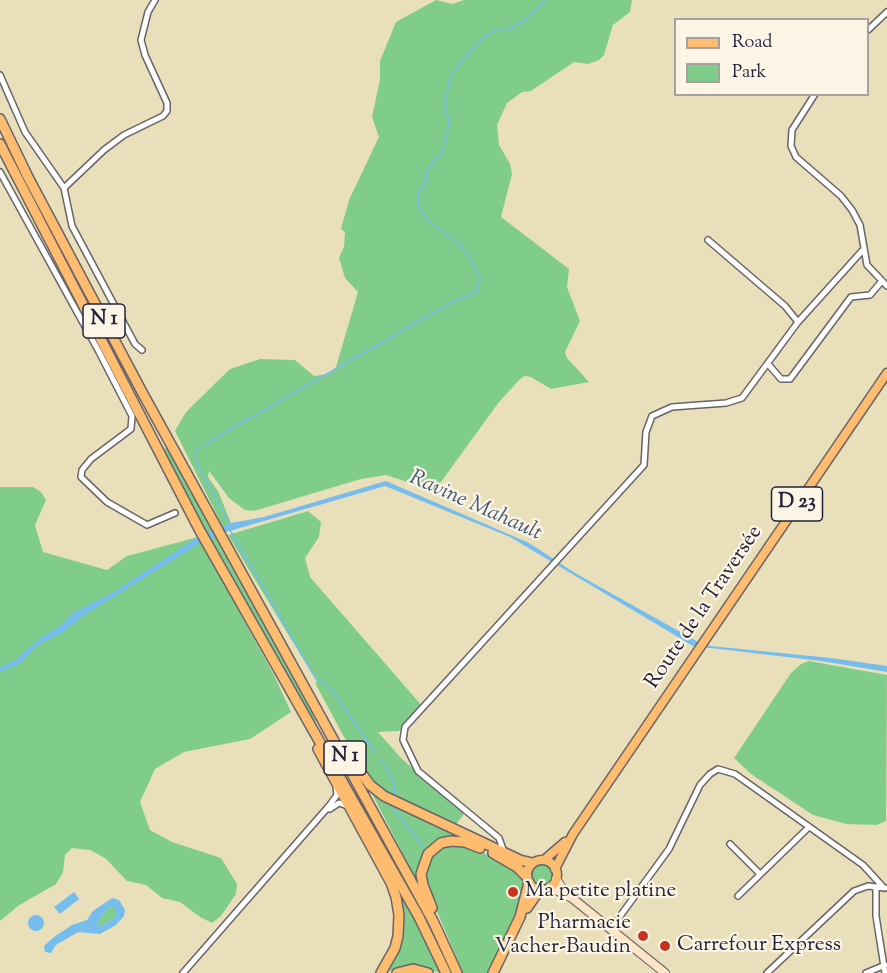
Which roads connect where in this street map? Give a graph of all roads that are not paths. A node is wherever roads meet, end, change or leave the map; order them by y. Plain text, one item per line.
1 (155, 0) edge
2 (887, 12) edge
3 (869, 28) edge
4 (0, 75) edge
5 (814, 96) edge
6 (0, 119) edge
7 (0, 144) edge
8 (0, 172) edge
9 (64, 188) junction
10 (708, 240) dead end
11 (862, 251) junction
12 (884, 284) edge
13 (798, 322) junction
14 (142, 350) dead end
15 (768, 364) junction
16 (887, 373) edge
17 (175, 513) dead end
18 (270, 653) junction
19 (325, 721) junction
20 (331, 774) junction
21 (350, 808) junction
22 (319, 818) junction
23 (809, 827) junction
24 (573, 834) junction
25 (730, 844) dead end
26 (504, 853) junction
27 (544, 860) junction
28 (532, 863) junction
29 (555, 869) junction
30 (760, 873) junction
31 (528, 879) junction
32 (556, 879) junction
33 (876, 887) junction
34 (545, 888) junction
35 (886, 888) edge
36 (738, 896) dead end
37 (572, 898) junction
38 (520, 917) junction
39 (610, 930) junction
40 (446, 947) junction
41 (886, 965) edge
42 (183, 973) edge
43 (381, 973) edge
44 (397, 973) edge
45 (428, 973) edge
46 (446, 973) edge
47 (457, 973) edge
48 (493, 973) edge
49 (665, 973) edge
50 (767, 973) edge
51 (866, 973) edge
52 (885, 973) edge

1 - 9 street
2 - 3 street
4 - 9 street
5 - 11 street
6 - 19 highway, N 1
7 - 18 highway, N 1
8 - 17 street
9 - 14 street
10 - 13 street
11 - 12 street
11 - 13 street
12 - 15 street
13 - 15 street
15 - 26 street
16 - 24 main road, Route de la Traversée / D 23
18 - 20 highway
18 - 46 highway, N 1
19 - 26 highway
19 - 40 highway, N 1
20 - 21 highway
20 - 22 street
21 - 22 street
21 - 43 highway
22 - 42 street
23 - 30 street
23 - 35 street
23 - 39 street
24 - 27 main road, Route de la Traversée / D 23
24 - 29 main road, Route de la Traversée / D 23
25 - 30 street
26 - 28 highway
27 - 28 main road
27 - 29 main road
28 - 31 main road
29 - 32 main road
30 - 36 street
31 - 34 main road
31 - 38 highway
31 - 40 highway
32 - 34 main road
32 - 37 main road
33 - 35 street
33 - 41 street
33 - 50 street
34 - 37 main road
34 - 38 highway
37 - 39 main road
38 - 48 highway
39 - 49 main road
40 - 47 highway, N 1
41 - 51 street
41 - 52 street
44 - 45 highway

